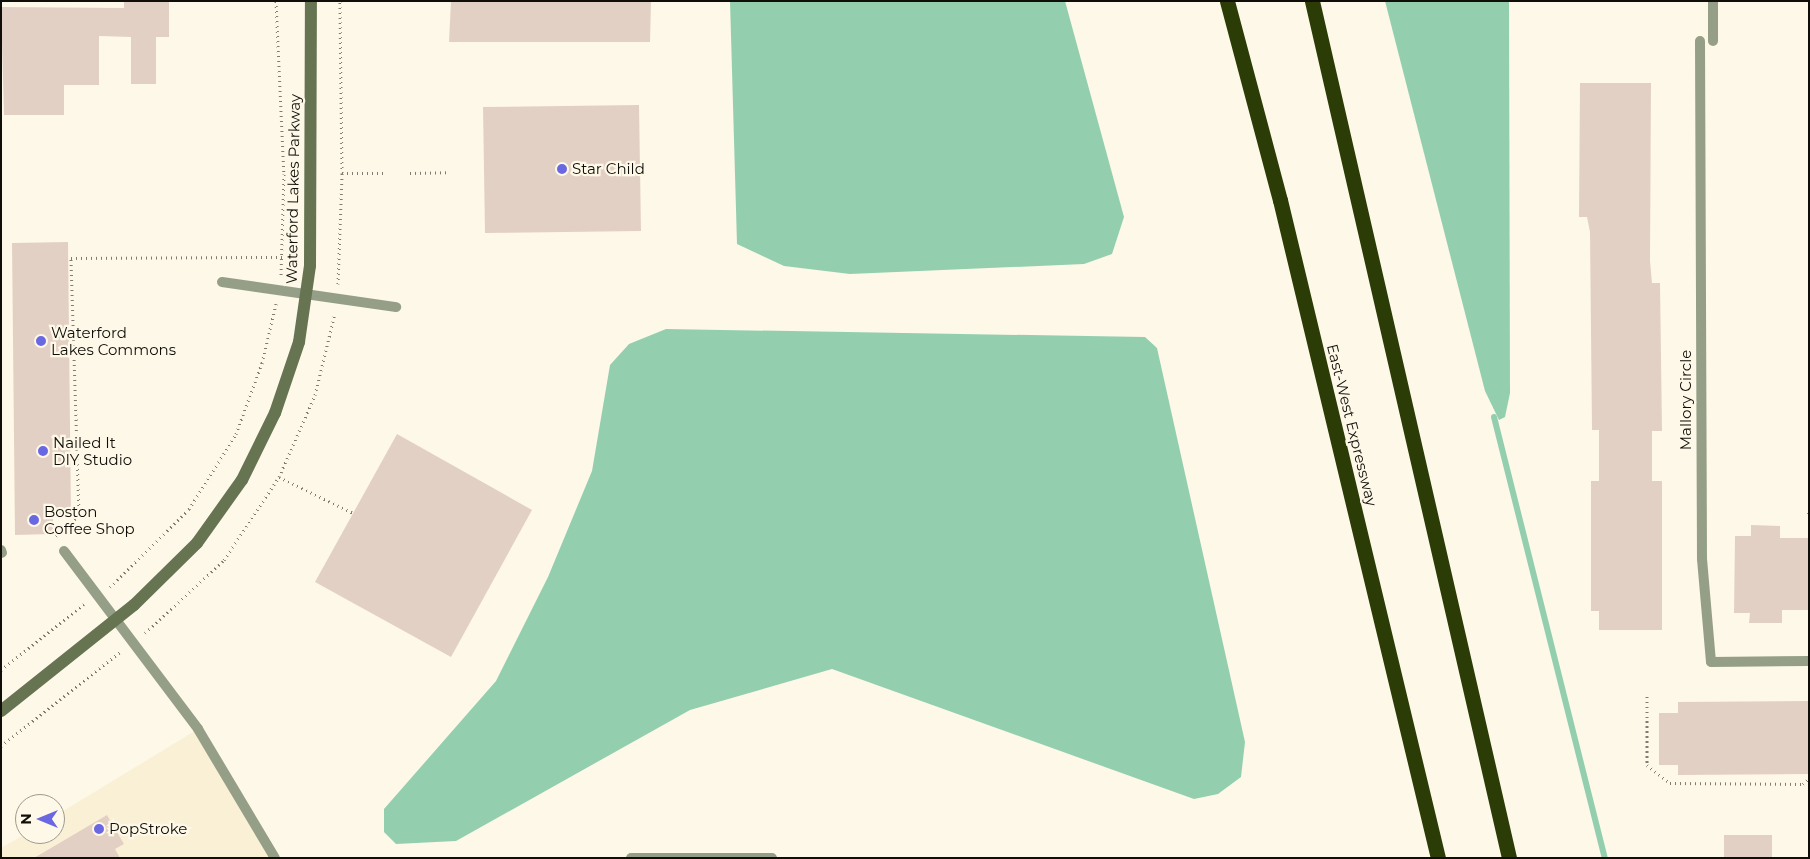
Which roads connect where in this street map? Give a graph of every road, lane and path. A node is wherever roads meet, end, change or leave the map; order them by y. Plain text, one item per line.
1 (276, 1) edge
2 (311, 1) edge
3 (340, 1) edge
4 (1226, 1) edge
5 (1312, 1) edge
6 (1713, 1) edge
7 (1700, 41) dead end
8 (1713, 41) dead end
9 (449, 172) dead end
10 (342, 173) junction
11 (386, 173) dead end
12 (410, 173) dead end
13 (282, 257) junction
14 (222, 282) dead end
15 (279, 289) junction
16 (308, 293) junction
17 (336, 297) junction
18 (396, 307) dead end
19 (279, 477) junction
20 (353, 513) dead end
21 (56, 536) dead end
22 (64, 551) dead end
23 (99, 596) junction
24 (116, 620) junction
25 (133, 642) junction
26 (1809, 661) edge
27 (1, 670) edge
28 (1647, 696) dead end
29 (1, 711) edge
30 (1, 746) edge
31 (1809, 778) edge
32 (275, 858) edge
33 (631, 858) edge
34 (772, 858) edge
35 (1438, 858) edge
36 (1509, 858) edge

1 - 13 path
2 - 16 street, Waterford Lakes Parkway
3 - 10 path
4 - 35 highway, East-West Expressway
5 - 36 highway
6 - 8 lane
7 - 26 lane, Mallory Circle
9 - 12 path
10 - 11 path
10 - 17 path
13 - 15 path
13 - 21 path
14 - 15 lane
15 - 16 lane
15 - 23 path
16 - 17 lane
16 - 24 street, Waterford Lakes Parkway
17 - 18 lane
17 - 19 path
19 - 20 path
19 - 25 path
22 - 23 lane
23 - 24 lane
23 - 27 path
24 - 25 lane
24 - 29 street, Waterford Lakes Parkway
25 - 30 path
25 - 32 lane
28 - 31 path
33 - 34 lane

